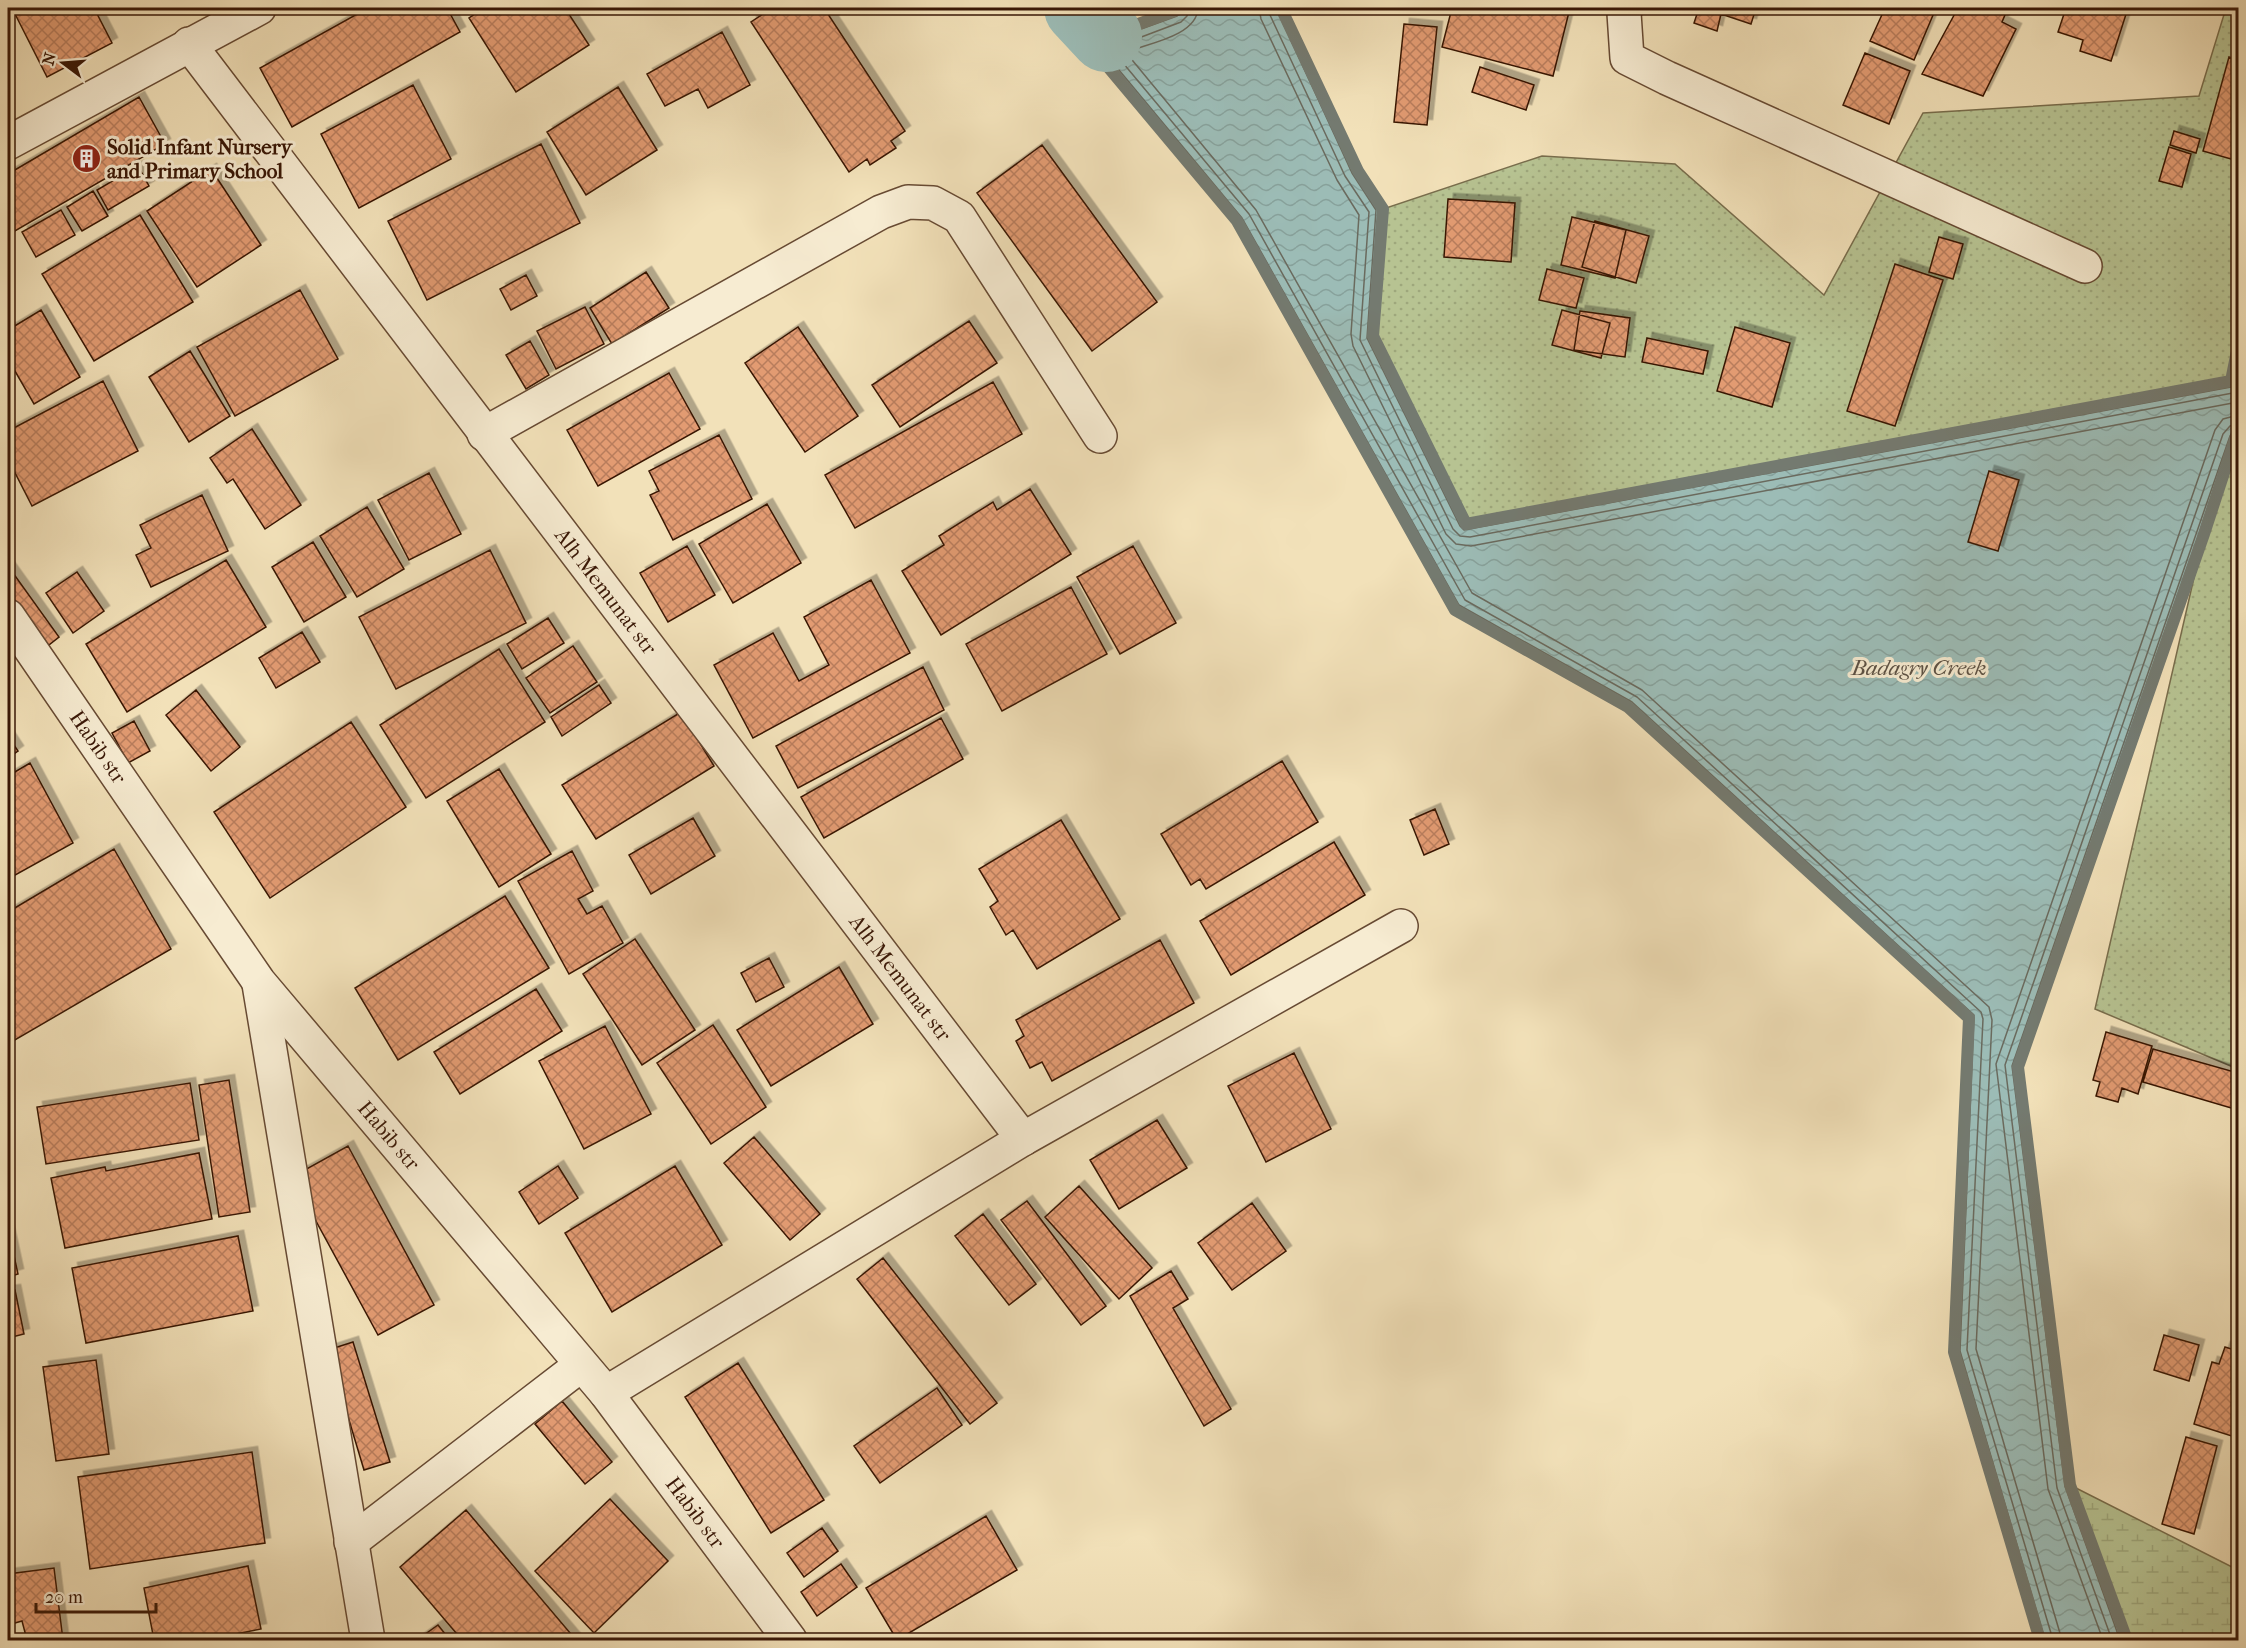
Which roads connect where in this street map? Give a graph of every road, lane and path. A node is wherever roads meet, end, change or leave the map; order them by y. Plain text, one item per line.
1 (259, 8) edge
2 (1626, 8) edge
3 (189, 44) junction
4 (8, 143) edge
5 (2085, 266) dead end
6 (484, 434) junction
7 (1100, 436) dead end
8 (8, 616) edge
9 (1401, 926) dead end
10 (259, 982) junction
11 (1023, 1139) junction
12 (581, 1365) junction
13 (606, 1393) junction
14 (351, 1542) junction
15 (368, 1641) edge
16 (790, 1641) edge

1 - 3 street
2 - 5 street
3 - 4 street
3 - 6 street, Alh Memunat str
6 - 7 street
6 - 11 street, Alh Memunat str
8 - 10 street, Habib str
9 - 11 street
10 - 12 street, Habib str
10 - 14 street
11 - 13 street
12 - 13 street, Habib str
12 - 14 street
13 - 16 street, Habib str
14 - 15 street

